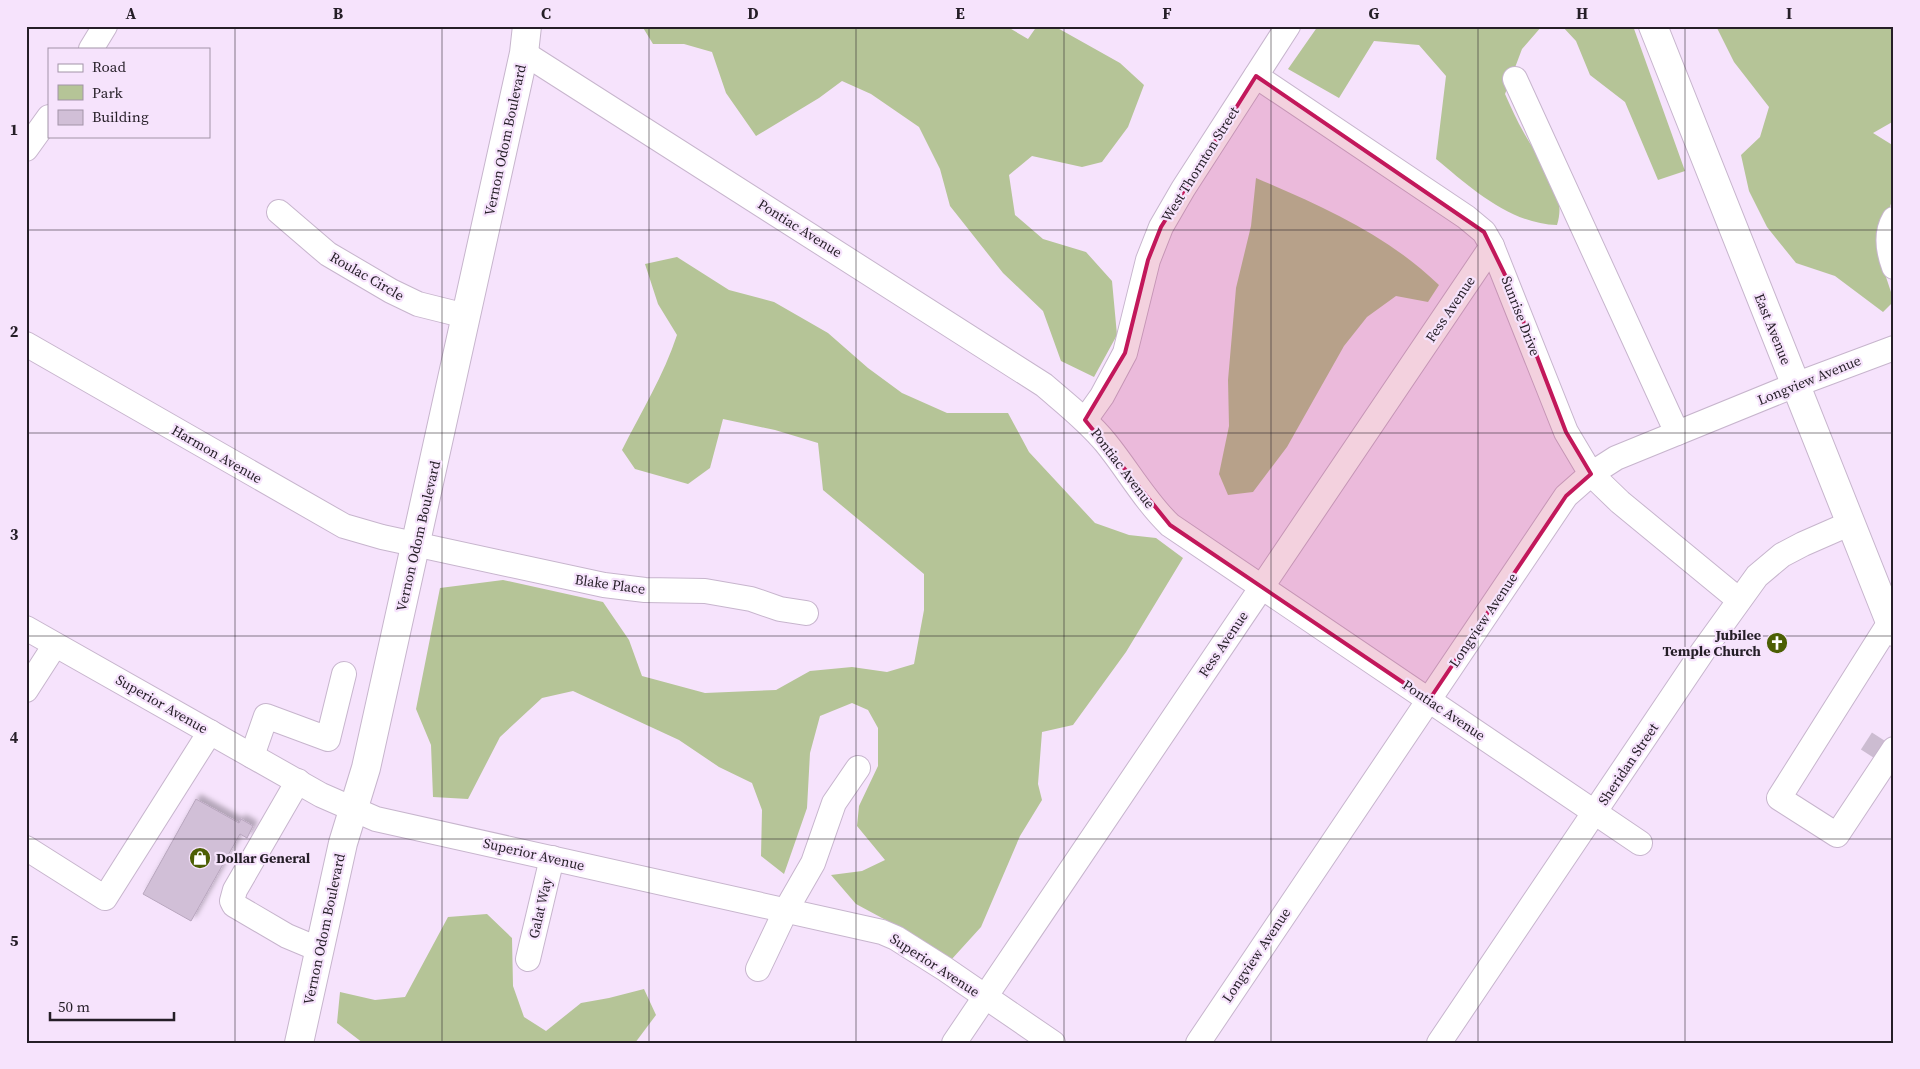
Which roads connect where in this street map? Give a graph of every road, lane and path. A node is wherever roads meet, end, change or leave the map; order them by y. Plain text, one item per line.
1 (105, 26) edge
2 (1288, 26) edge
3 (1653, 26) edge
4 (524, 34) edge
5 (92, 48) edge
6 (1256, 76) junction
7 (1515, 79) dead end
8 (48, 118) edge
9 (26, 149) edge
10 (279, 212) dead end
11 (1894, 219) edge
12 (1492, 246) junction
13 (1894, 267) edge
14 (466, 316) junction
15 (26, 344) edge
16 (1894, 348) edge
17 (1795, 385) junction
18 (1086, 420) junction
19 (1677, 433) junction
20 (1591, 474) junction
21 (1851, 524) junction
22 (416, 544) junction
23 (1262, 587) junction
24 (1738, 600) junction
25 (806, 613) dead end
26 (1892, 627) edge
27 (26, 628) edge
28 (55, 645) junction
29 (344, 674) dead end
30 (26, 690) edge
31 (1429, 700) junction
32 (210, 732) junction
33 (1885, 745) tunnel mouth
34 (252, 756) junction
35 (858, 768) dead end
36 (298, 782) junction
37 (354, 810) junction
38 (1595, 812) junction
39 (1640, 844) dead end
40 (26, 848) edge
41 (552, 858) junction
42 (786, 910) junction
43 (318, 949) junction
44 (528, 959) dead end
45 (758, 969) dead end
46 (985, 997) junction
47 (299, 1043) edge
48 (954, 1043) edge
49 (1053, 1043) edge
50 (1198, 1043) edge
51 (1439, 1043) edge

1 - 5 street
2 - 6 street, West Thornton Street
3 - 17 main road, East Avenue
4 - 14 main road, Vernon Odom Boulevard
4 - 18 street, Pontiac Avenue
6 - 12 street, Sunrise Drive
6 - 18 street, West Thornton Street
7 - 19 street
8 - 9 street
10 - 14 street, Roulac Circle
11 - 13 street
12 - 20 street, Sunrise Drive
12 - 23 street, Fess Avenue
14 - 22 main road, Vernon Odom Boulevard
15 - 22 street, Harmon Avenue
16 - 17 street, Longview Avenue
17 - 19 street, Longview Avenue
17 - 21 main road, East Avenue
18 - 23 street, Pontiac Avenue
19 - 20 street, Longview Avenue
20 - 24 street, Sunrise Drive
20 - 31 street, Longview Avenue
21 - 24 street, Sheridan Street
21 - 26 main road, East Avenue
22 - 25 street, Blake Place
22 - 37 main road, Vernon Odom Boulevard
23 - 31 street, Pontiac Avenue
23 - 46 street, Fess Avenue
24 - 38 street, Sheridan Street
26 - 33 street
27 - 28 street, Superior Avenue
28 - 30 street
28 - 32 street, Superior Avenue
29 - 34 street
31 - 38 street, Pontiac Avenue
31 - 50 street, Longview Avenue
32 - 34 street, Superior Avenue
32 - 40 street
34 - 36 street, Superior Avenue
35 - 42 street
36 - 37 street, Superior Avenue
36 - 43 street
37 - 41 street, Superior Avenue
37 - 43 main road, Vernon Odom Boulevard
38 - 39 street, Pontiac Avenue
38 - 51 street, Sheridan Street
41 - 42 street, Superior Avenue
41 - 44 street, Galat Way
42 - 45 street
42 - 46 street, Superior Avenue
43 - 47 main road, Vernon Odom Boulevard
46 - 48 street, Fess Avenue
46 - 49 street, Superior Avenue

